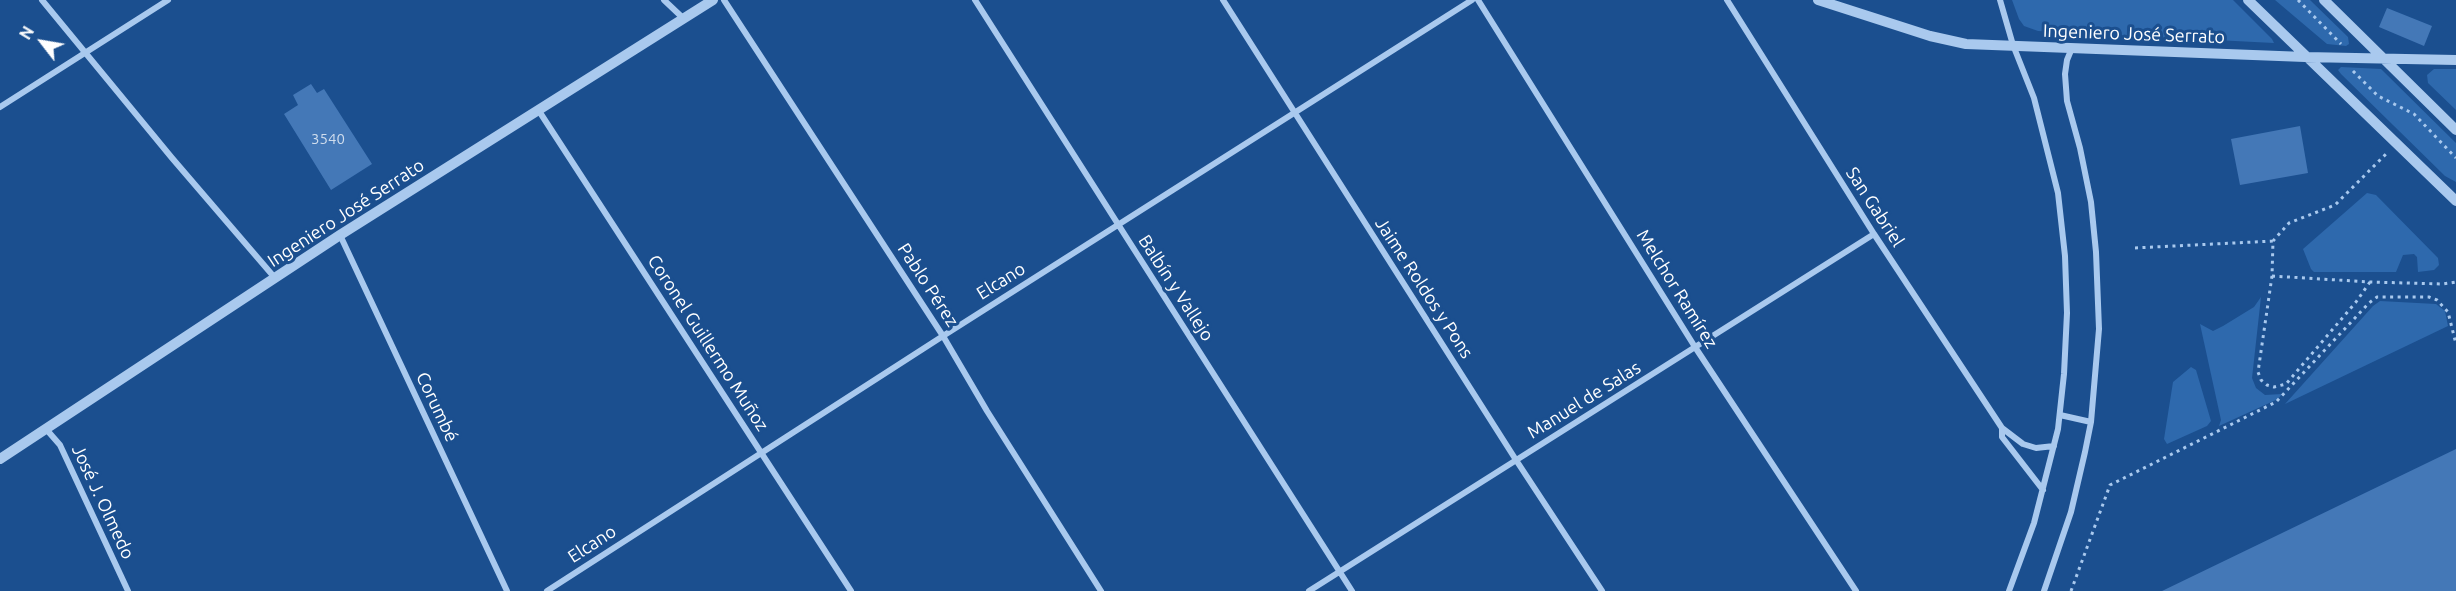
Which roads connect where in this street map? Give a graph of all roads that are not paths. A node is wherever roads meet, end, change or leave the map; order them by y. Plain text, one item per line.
1 (42, 0) edge
2 (168, 0) edge
3 (664, 0) edge
4 (713, 0) edge
5 (724, 0) edge
6 (975, 0) edge
7 (1223, 0) edge
8 (1472, 0) edge
9 (1478, 0) edge
10 (1727, 0) edge
11 (1818, 0) edge
12 (2000, 0) edge
13 (2248, 0) edge
14 (2324, 0) edge
15 (683, 18) junction
16 (2013, 45) junction
17 (2072, 48) junction
18 (86, 53) junction
19 (2305, 57) junction
20 (2384, 59) junction
21 (2456, 60) edge
22 (0, 107) edge
23 (539, 111) junction
24 (1294, 112) junction
25 (2456, 130) edge
26 (2456, 201) edge
27 (1118, 225) junction
28 (1874, 234) junction
29 (340, 235) junction
30 (275, 278) junction
31 (943, 336) junction
32 (1695, 347) junction
33 (2060, 415) junction
34 (2091, 422) junction
35 (2002, 428) junction
36 (46, 429) junction
37 (2054, 446) junction
38 (761, 452) junction
39 (0, 459) edge
40 (1516, 460) junction
41 (2043, 490) junction
42 (1340, 572) junction
43 (128, 591) edge
44 (507, 591) edge
45 (547, 591) edge
46 (851, 591) edge
47 (1101, 591) edge
48 (1309, 591) edge
49 (1352, 591) edge
50 (1602, 591) edge
51 (1856, 591) edge
52 (2009, 591) edge
53 (2044, 591) edge

1 - 18 street
2 - 18 street
3 - 15 street
4 - 15 street, Ingeniero José Serrato
5 - 31 street, Pablo Pérez
6 - 27 street, Balbín y Vallejo
7 - 24 street, Jaime Roldos y Pons
8 - 24 street, Elcano
9 - 32 street, Melchor Ramírez
10 - 28 street, San Gabriel
11 - 16 street, Ingeniero José Serrato
12 - 16 street
13 - 19 street
14 - 20 street
15 - 23 street, Ingeniero José Serrato
16 - 17 street, Ingeniero José Serrato
16 - 33 street
17 - 19 street, Ingeniero José Serrato
17 - 34 street
18 - 22 street
18 - 30 street
19 - 20 street, Ingeniero José Serrato
19 - 26 street
20 - 21 street, Ingeniero José Serrato
20 - 25 street
23 - 29 street, Ingeniero José Serrato
23 - 38 street, Coronel Guillermo Muñoz
24 - 27 street, Elcano
24 - 40 street, Jaime Roldos y Pons
27 - 31 street, Elcano
27 - 42 street, Balbín y Vallejo
28 - 32 street, Manuel de Salas
28 - 35 street, San Gabriel
29 - 30 street, Ingeniero José Serrato
29 - 44 street, Corumbé
30 - 36 street, Ingeniero José Serrato
31 - 38 street, Elcano
31 - 47 street, Pablo Pérez
32 - 40 street, Manuel de Salas
32 - 51 street, Melchor Ramírez
33 - 34 street
33 - 37 street
34 - 53 street
35 - 37 street, San Gabriel
35 - 41 street, San Gabriel
36 - 39 street, Ingeniero José Serrato
36 - 43 street, José J. Olmedo
37 - 41 street
38 - 45 street, Elcano
38 - 46 street, Coronel Guillermo Muñoz
40 - 42 street, Manuel de Salas
40 - 50 street, Jaime Roldos y Pons
41 - 52 street
42 - 48 street, Manuel de Salas
42 - 49 street, Balbín y Vallejo

